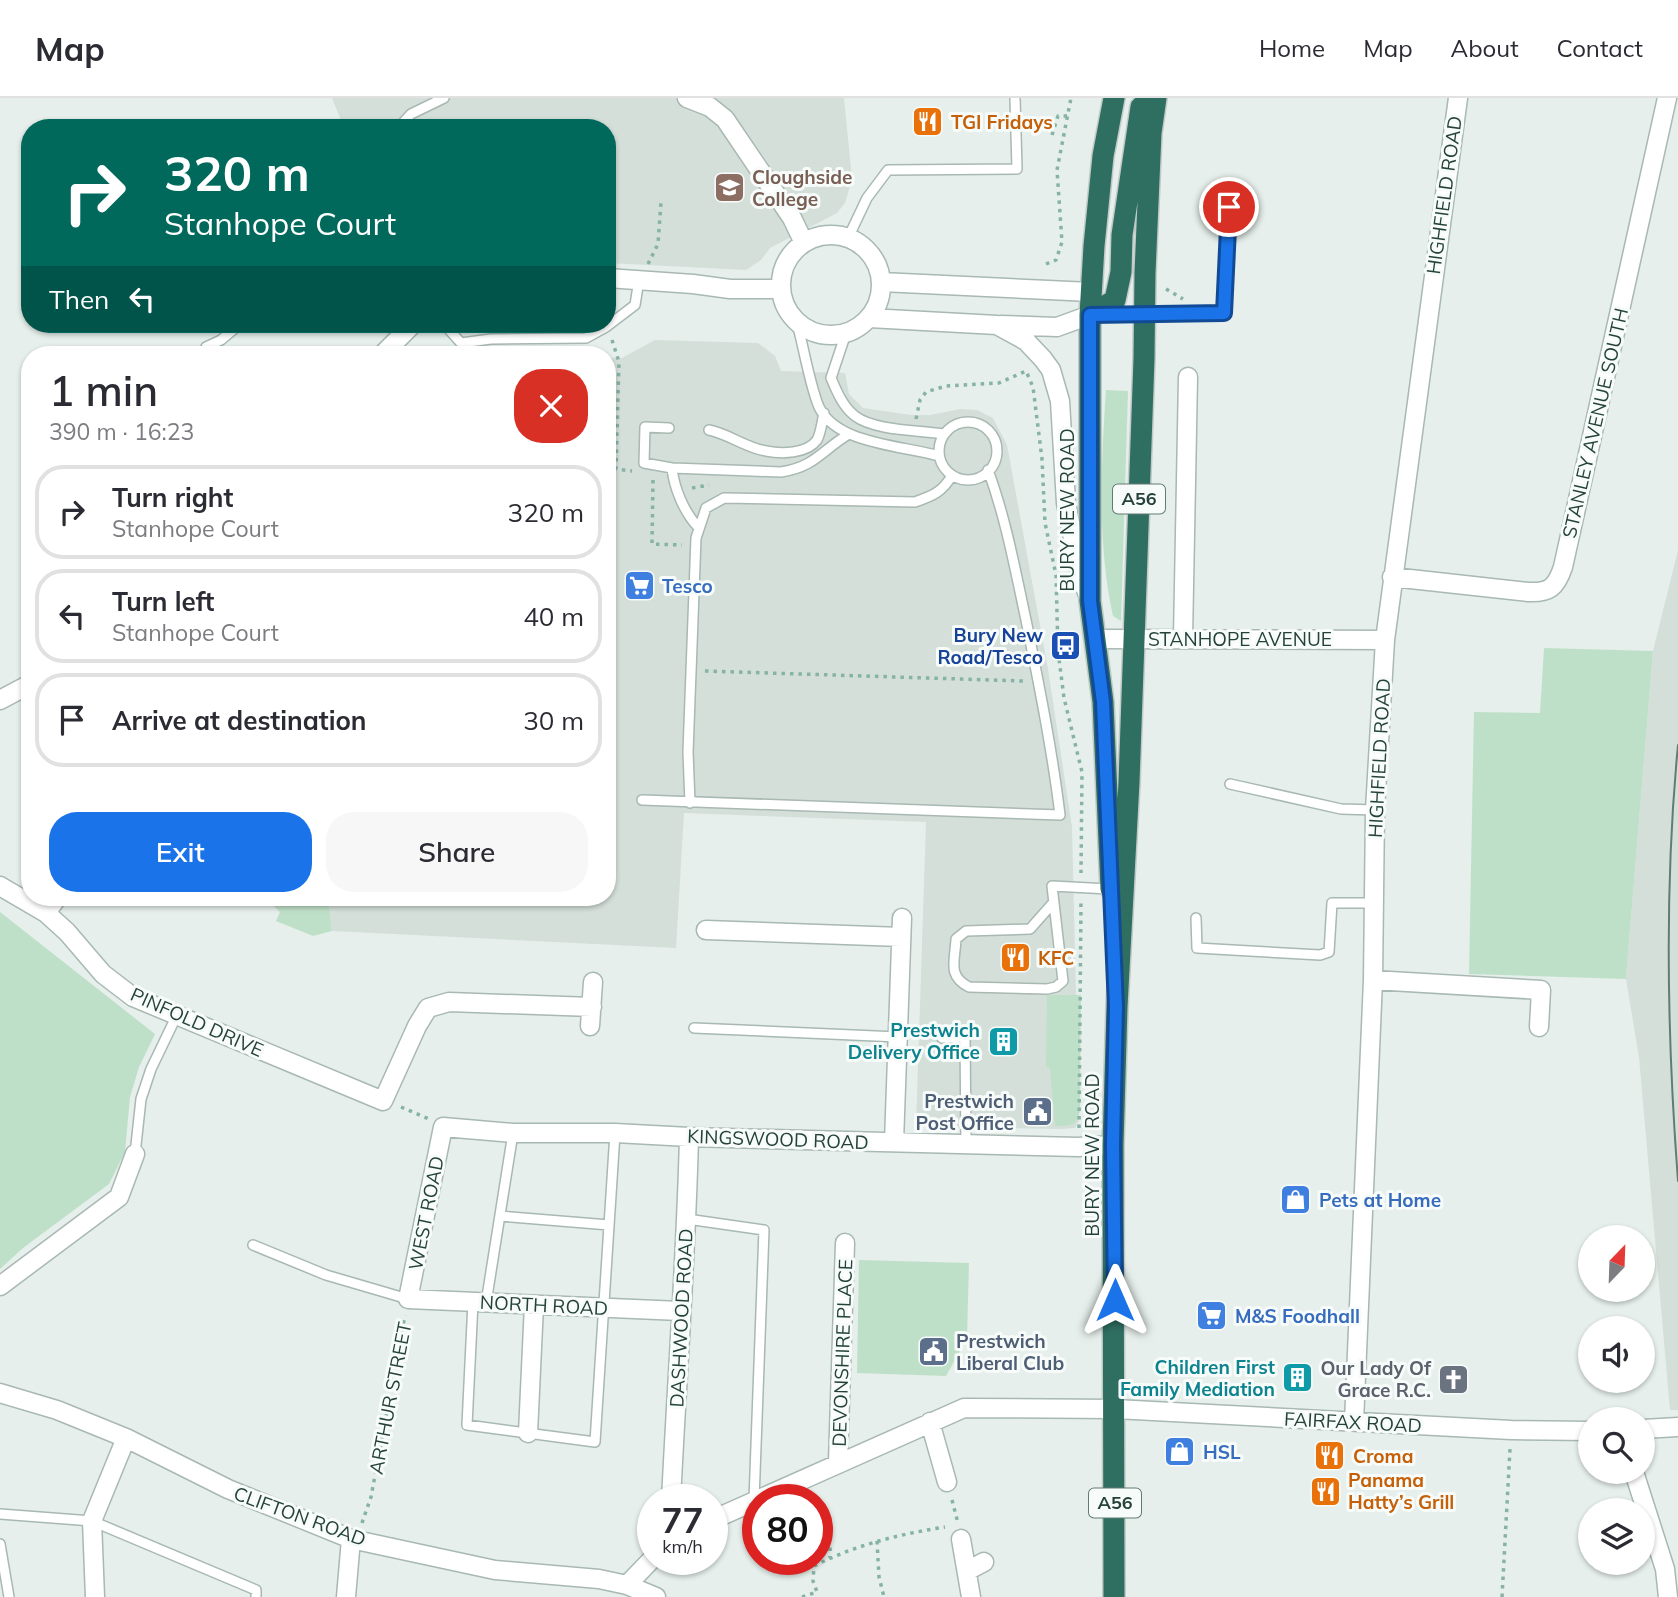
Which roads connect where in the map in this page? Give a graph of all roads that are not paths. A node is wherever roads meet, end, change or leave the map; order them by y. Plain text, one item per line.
1 (444, 98) edge
2 (1015, 98) edge
3 (1114, 98) edge
4 (1142, 98) edge
5 (1156, 98) edge
6 (1458, 98) edge
7 (1667, 98) edge
8 (695, 99) edge
9 (406, 119) edge
10 (1229, 207) dead end
11 (848, 238) junction
12 (804, 243) junction
13 (616, 279) edge
14 (639, 280) junction
15 (881, 282) junction
16 (780, 289) junction
17 (1091, 292) junction
18 (1115, 300) junction
19 (1090, 315) junction
20 (1144, 315) junction
21 (869, 318) junction
22 (616, 320) edge
23 (797, 323) junction
24 (997, 325) junction
25 (229, 333) edge
26 (404, 333) edge
27 (452, 333) edge
28 (595, 333) edge
29 (846, 333) junction
30 (461, 344) junction
31 (208, 346) edge
32 (391, 346) edge
33 (464, 346) edge
34 (1188, 377) dead end
35 (824, 413) junction
36 (669, 428) dead end
37 (709, 430) dead end
38 (849, 434) junction
39 (944, 434) junction
40 (939, 456) junction
41 (672, 468) junction
42 (988, 470) junction
43 (952, 475) junction
44 (698, 527) junction
45 (1392, 577) junction
46 (1090, 601) junction
47 (1184, 638) junction
48 (1095, 639) junction
49 (1134, 639) junction
50 (1385, 640) junction
51 (21, 689) edge
52 (0, 700) edge
53 (1230, 784) dead end
54 (642, 800) dead end
55 (690, 803) junction
56 (1376, 810) junction
57 (0, 886) edge
58 (1111, 889) junction
59 (21, 898) edge
60 (1053, 903) junction
61 (1374, 903) junction
62 (35, 906) edge
63 (52, 906) edge
64 (47, 913) junction
65 (902, 918) dead end
66 (1195, 918) dead end
67 (706, 930) dead end
68 (901, 937) junction
69 (1373, 980) junction
70 (593, 982) dead end
71 (592, 1007) junction
72 (1116, 1007) junction
73 (176, 1017) junction
74 (590, 1026) dead end
75 (1539, 1027) dead end
76 (694, 1028) dead end
77 (898, 1037) junction
78 (942, 1038) dead end
79 (443, 1128) joint
80 (513, 1133) junction
81 (615, 1133) junction
82 (689, 1137) junction
83 (894, 1142) junction
84 (967, 1144) junction
85 (1113, 1145) junction
86 (135, 1154) joint
87 (500, 1216) junction
88 (687, 1219) junction
89 (609, 1225) junction
90 (845, 1243) dead end
91 (253, 1245) dead end
92 (0, 1286) edge
93 (408, 1299) junction
94 (479, 1302) junction
95 (534, 1305) junction
96 (603, 1308) junction
97 (680, 1311) junction
98 (0, 1393) edge
99 (1115, 1409) junction
100 (930, 1422) junction
101 (1354, 1422) junction
102 (1678, 1427) edge
103 (1655, 1428) edge
104 (1578, 1431) edge
105 (528, 1433) junction
106 (126, 1438) junction
107 (838, 1462) junction
108 (947, 1482) road end
109 (672, 1484) edge
110 (755, 1484) edge
111 (789, 1484) edge
112 (1638, 1484) edge
113 (0, 1514) edge
114 (92, 1521) junction
115 (351, 1539) junction
116 (961, 1539) road end
117 (0, 1544) edge
118 (984, 1562) dead end
119 (967, 1571) junction
120 (637, 1574) edge
121 (626, 1585) junction
122 (9, 1597) edge
123 (95, 1597) edge
124 (256, 1597) edge
125 (346, 1597) edge
126 (656, 1597) edge
127 (971, 1597) edge
128 (1114, 1597) edge
129 (1668, 1597) edge

1 - 9 lane
2 - 11 lane
3 - 17 highway, BURY NEW ROAD / A56
4 - 18 highway
5 - 20 highway, BURY NEW ROAD / A56
6 - 45 street, HIGHFIELD ROAD
7 - 45 street, STANLEY AVENUE SOUTH
8 - 12 street
10 - 20 lane
11 - 12 street
11 - 15 street
12 - 16 street
13 - 14 street
14 - 16 street
14 - 22 lane
15 - 17 street
15 - 21 street
16 - 23 street
17 - 18 highway
17 - 19 highway, BURY NEW ROAD / A56
18 - 19 highway
18 - 20 highway
19 - 20 lane
19 - 24 street
19 - 46 highway, BURY NEW ROAD / A56
20 - 49 highway, BURY NEW ROAD / A56
21 - 24 street
21 - 29 street
23 - 29 street
23 - 35 lane
24 - 46 street
25 - 31 lane
26 - 32 street
27 - 30 lane
28 - 30 lane
29 - 39 lane
30 - 33 lane
34 - 47 street
35 - 37 lane
35 - 38 lane
36 - 41 lane
38 - 40 lane
38 - 41 lane
39 - 40 lane
39 - 42 lane
40 - 43 lane
41 - 44 lane
42 - 43 lane
42 - 55 lane
43 - 44 lane
44 - 55 lane
45 - 50 street, HIGHFIELD ROAD
46 - 48 highway, BURY NEW ROAD / A56
47 - 49 street, STANHOPE AVENUE
47 - 50 street, STANHOPE AVENUE
48 - 49 street, STANHOPE AVENUE
48 - 58 highway, BURY NEW ROAD / A56
49 - 72 highway, BURY NEW ROAD / A56
50 - 56 street, HIGHFIELD ROAD
51 - 52 street
53 - 56 lane
54 - 55 lane
56 - 61 street, HIGHFIELD ROAD
57 - 59 street, PINFOLD DRIVE
58 - 60 lane
58 - 72 highway, BURY NEW ROAD / A56
60 - 60 lane
61 - 66 lane
61 - 69 street, HIGHFIELD ROAD
62 - 64 street, PINFOLD DRIVE
63 - 64 street
64 - 73 street, PINFOLD DRIVE
65 - 68 street
67 - 68 street
68 - 77 street
69 - 75 street
69 - 101 street, HIGHFIELD ROAD
70 - 71 street
71 - 73 street, PINFOLD DRIVE
71 - 74 street
72 - 85 highway, BURY NEW ROAD / A56
73 - 86 lane
76 - 77 lane
77 - 83 street
78 - 84 lane
79 - 80 street, KINGSWOOD ROAD
79 - 93 street, WEST ROAD
80 - 81 street, KINGSWOOD ROAD
80 - 87 lane
81 - 82 street, KINGSWOOD ROAD
81 - 89 lane
82 - 83 street, KINGSWOOD ROAD
82 - 88 street, DASHWOOD ROAD
83 - 84 street, KINGSWOOD ROAD
84 - 85 street, KINGSWOOD ROAD
85 - 99 highway, BURY NEW ROAD / A56
86 - 92 street
87 - 89 lane
87 - 94 lane
88 - 97 street, DASHWOOD ROAD
88 - 110 lane
89 - 96 lane
90 - 107 street, DEVONSHIRE PLACE
91 - 93 lane
93 - 94 street, NORTH ROAD
94 - 95 street, NORTH ROAD
94 - 105 lane
95 - 96 street, NORTH ROAD
95 - 105 street
96 - 97 street, NORTH ROAD
96 - 105 lane
97 - 109 street, DASHWOOD ROAD
98 - 106 street, CLIFTON ROAD
99 - 100 street, FAIRFAX ROAD
99 - 101 street, FAIRFAX ROAD
99 - 128 highway, BURY NEW ROAD / A56
100 - 107 street, FAIRFAX ROAD
100 - 108 street
101 - 104 street, FAIRFAX ROAD
102 - 103 street
106 - 114 street
106 - 115 street, CLIFTON ROAD
107 - 111 street, FAIRFAX ROAD
112 - 129 street
113 - 114 lane
114 - 123 street
114 - 124 lane
115 - 121 street, CLIFTON ROAD
115 - 125 street
116 - 119 street
117 - 122 lane
118 - 119 street
119 - 127 street
120 - 121 street
121 - 126 street, CLIFTON ROAD

